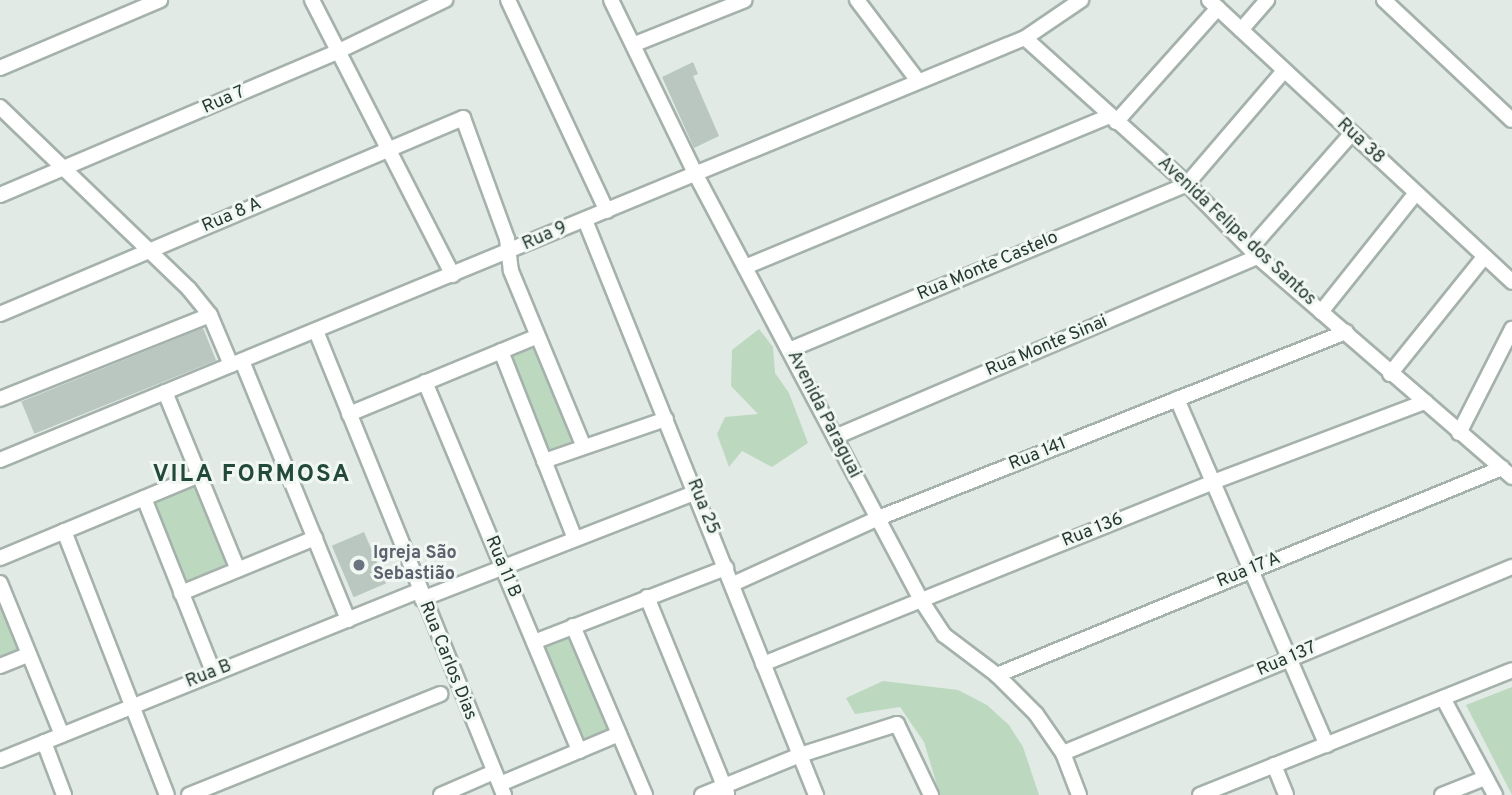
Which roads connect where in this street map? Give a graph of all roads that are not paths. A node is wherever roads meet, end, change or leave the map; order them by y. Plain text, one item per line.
1 (160, 0) edge
2 (312, 0) edge
3 (445, 0) edge
4 (508, 0) edge
5 (611, 0) edge
6 (745, 0) edge
7 (857, 0) edge
8 (1082, 0) edge
9 (1268, 0) edge
10 (1384, 0) edge
11 (1213, 4) edge
12 (1241, 30) junction
13 (1025, 38) junction
14 (635, 44) junction
15 (338, 51) junction
16 (0, 68) edge
17 (1284, 71) junction
18 (918, 81) junction
19 (0, 107) edge
20 (1112, 119) junction
21 (1512, 120) edge
22 (1351, 134) junction
23 (389, 150) junction
24 (67, 169) junction
25 (696, 175) junction
26 (1187, 184) junction
27 (1416, 193) junction
28 (0, 195) edge
29 (607, 211) junction
30 (585, 220) junction
31 (152, 250) junction
32 (509, 253) junction
33 (1254, 253) junction
34 (1484, 257) junction
35 (745, 267) junction
36 (453, 275) junction
37 (1512, 282) edge
38 (1321, 312) junction
39 (0, 314) edge
40 (210, 315) junction
41 (1512, 329) edge
42 (316, 331) junction
43 (1346, 332) junction
44 (538, 336) junction
45 (789, 350) junction
46 (501, 351) junction
47 (236, 363) junction
48 (1390, 374) junction
49 (425, 382) junction
50 (165, 392) junction
51 (0, 399) edge
52 (1177, 399) junction
53 (1424, 402) junction
54 (349, 414) junction
55 (666, 419) junction
56 (1459, 432) junction
57 (835, 437) junction
58 (583, 445) junction
59 (1, 457) edge
60 (544, 461) junction
61 (1507, 472) edge
62 (199, 475) junction
63 (1213, 482) junction
64 (696, 492) junction
65 (144, 498) junction
66 (876, 519) junction
67 (64, 531) junction
68 (315, 538) junction
69 (575, 539) junction
70 (0, 558) edge
71 (1512, 567) edge
72 (503, 568) junction
73 (726, 568) junction
74 (238, 570) junction
75 (1251, 570) junction
76 (0, 583) edge
77 (733, 584) junction
78 (181, 593) junction
79 (420, 595) junction
80 (647, 597) junction
81 (921, 600) junction
82 (348, 620) junction
83 (573, 626) junction
84 (534, 642) junction
85 (29, 654) junction
86 (1290, 659) junction
87 (763, 664) junction
88 (0, 666) edge
89 (1512, 670) edge
90 (214, 674) junction
91 (997, 675) junction
92 (440, 694) dead end
93 (1443, 698) junction
94 (132, 706) junction
95 (619, 734) junction
96 (62, 735) junction
97 (44, 742) junction
98 (1327, 744) junction
99 (579, 751) junction
100 (1063, 753) junction
101 (800, 755) junction
102 (0, 760) edge
103 (1274, 765) junction
104 (1485, 778) junction
105 (499, 784) edge
106 (725, 791) edge
107 (64, 795) edge
108 (167, 795) edge
109 (189, 795) edge
110 (441, 795) edge
111 (645, 795) edge
112 (702, 795) edge
113 (816, 795) edge
114 (931, 795) edge
115 (1079, 795) edge
116 (1200, 795) edge
117 (1286, 795) edge
118 (1442, 795) edge
119 (1495, 795) edge

1 - 16 street
2 - 15 street
3 - 15 street, Rua 7
4 - 29 street
5 - 14 street, Avenida Paraguai
6 - 14 street
7 - 18 street
8 - 13 street, Rua 9
9 - 12 street
10 - 21 street
11 - 12 street, Rua 38
11 - 20 street
12 - 17 street, Rua 38
13 - 18 street, Rua 9
13 - 20 street, Avenida Felipe dos Santos
14 - 25 street, Avenida Paraguai
15 - 23 street
15 - 24 street, Rua 7
17 - 22 street, Rua 38
17 - 26 street
18 - 25 street, Rua 9
19 - 24 street
20 - 26 street, Avenida Felipe dos Santos
20 - 35 street
22 - 27 street, Rua 38
22 - 33 street
23 - 31 street, Rua 8 A
23 - 32 street, Rua 8 A
23 - 36 street
24 - 28 street, Rua 7
24 - 31 street
25 - 29 street, Rua 9
25 - 35 street, Avenida Paraguai
26 - 33 street, Avenida Felipe dos Santos
26 - 45 street, Rua Monte Castelo
27 - 34 street, Rua 38
27 - 38 street
29 - 30 street, Rua 9
30 - 32 street, Rua 9
30 - 55 street, Rua 25
31 - 39 street, Rua 8 A
31 - 40 street
32 - 36 street, Rua 9
32 - 44 street
33 - 38 street, Avenida Felipe dos Santos
33 - 57 street, Rua Monte Sinai
34 - 37 street, Rua 38
34 - 48 street
35 - 45 street, Avenida Paraguai
36 - 42 street, Rua 9
38 - 43 street, Avenida Felipe dos Santos
40 - 47 street
40 - 51 street
41 - 56 street
42 - 47 street, Rua 9
42 - 54 street, Rua Carlos Dias
43 - 48 street, Avenida Felipe dos Santos
43 - 52 street, Rua 141
44 - 46 street
44 - 58 street
45 - 57 street, Avenida Paraguai
46 - 49 street
46 - 60 street
47 - 50 street, Rua 9
47 - 68 street
48 - 53 street, Avenida Felipe dos Santos
49 - 54 street
49 - 72 street, Rua 11 B
50 - 59 street, Rua 9
50 - 62 street
52 - 63 street
52 - 66 street, Rua 141
53 - 56 street, Avenida Felipe dos Santos
53 - 63 street, Rua 136
54 - 79 street, Rua Carlos Dias
55 - 58 street
55 - 64 street, Rua 25
56 - 61 street, Avenida Felipe dos Santos
57 - 66 street, Avenida Paraguai
58 - 60 street
60 - 69 street
61 - 75 street, Rua 17 A
62 - 65 street
62 - 74 street
63 - 75 street
63 - 81 street, Rua 136
64 - 69 street, Rua B
64 - 73 street, Rua 25
65 - 67 street
65 - 78 street
66 - 77 street, Rua 141
66 - 81 street, Avenida Paraguai
67 - 70 street
67 - 94 street
68 - 74 street
68 - 82 street
69 - 72 street, Rua B
71 - 86 street, Rua 137
72 - 79 street, Rua B
72 - 84 street, Rua 11 B
73 - 77 street, Rua 25
73 - 80 street
74 - 78 street
75 - 86 street
75 - 91 street, Rua 17 A
76 - 85 street
77 - 87 street, Rua 25
78 - 90 street
79 - 82 street, Rua B
79 - 105 street, Rua Carlos Dias
80 - 83 street
80 - 106 street
81 - 87 street, Rua 136
81 - 91 street, Avenida Paraguai
82 - 90 street, Rua B
83 - 84 street
83 - 95 street
84 - 99 street, Rua 11 B
85 - 88 street
85 - 96 street
86 - 98 street
86 - 100 street, Rua 137
87 - 101 street, Rua 25
89 - 93 street
90 - 94 street, Rua B
91 - 100 street, Avenida Paraguai
92 - 109 street
93 - 98 street
93 - 104 street
94 - 96 street, Rua B
94 - 108 street
95 - 99 street
95 - 111 street
96 - 97 street, Rua B
97 - 102 street, Rua B
97 - 107 street
98 - 103 street
99 - 105 street
100 - 115 street, Avenida Paraguai
101 - 106 street
101 - 113 street, Rua 25
101 - 114 street
103 - 116 street
103 - 117 street
104 - 118 street
104 - 119 street
105 - 110 street
106 - 112 street

